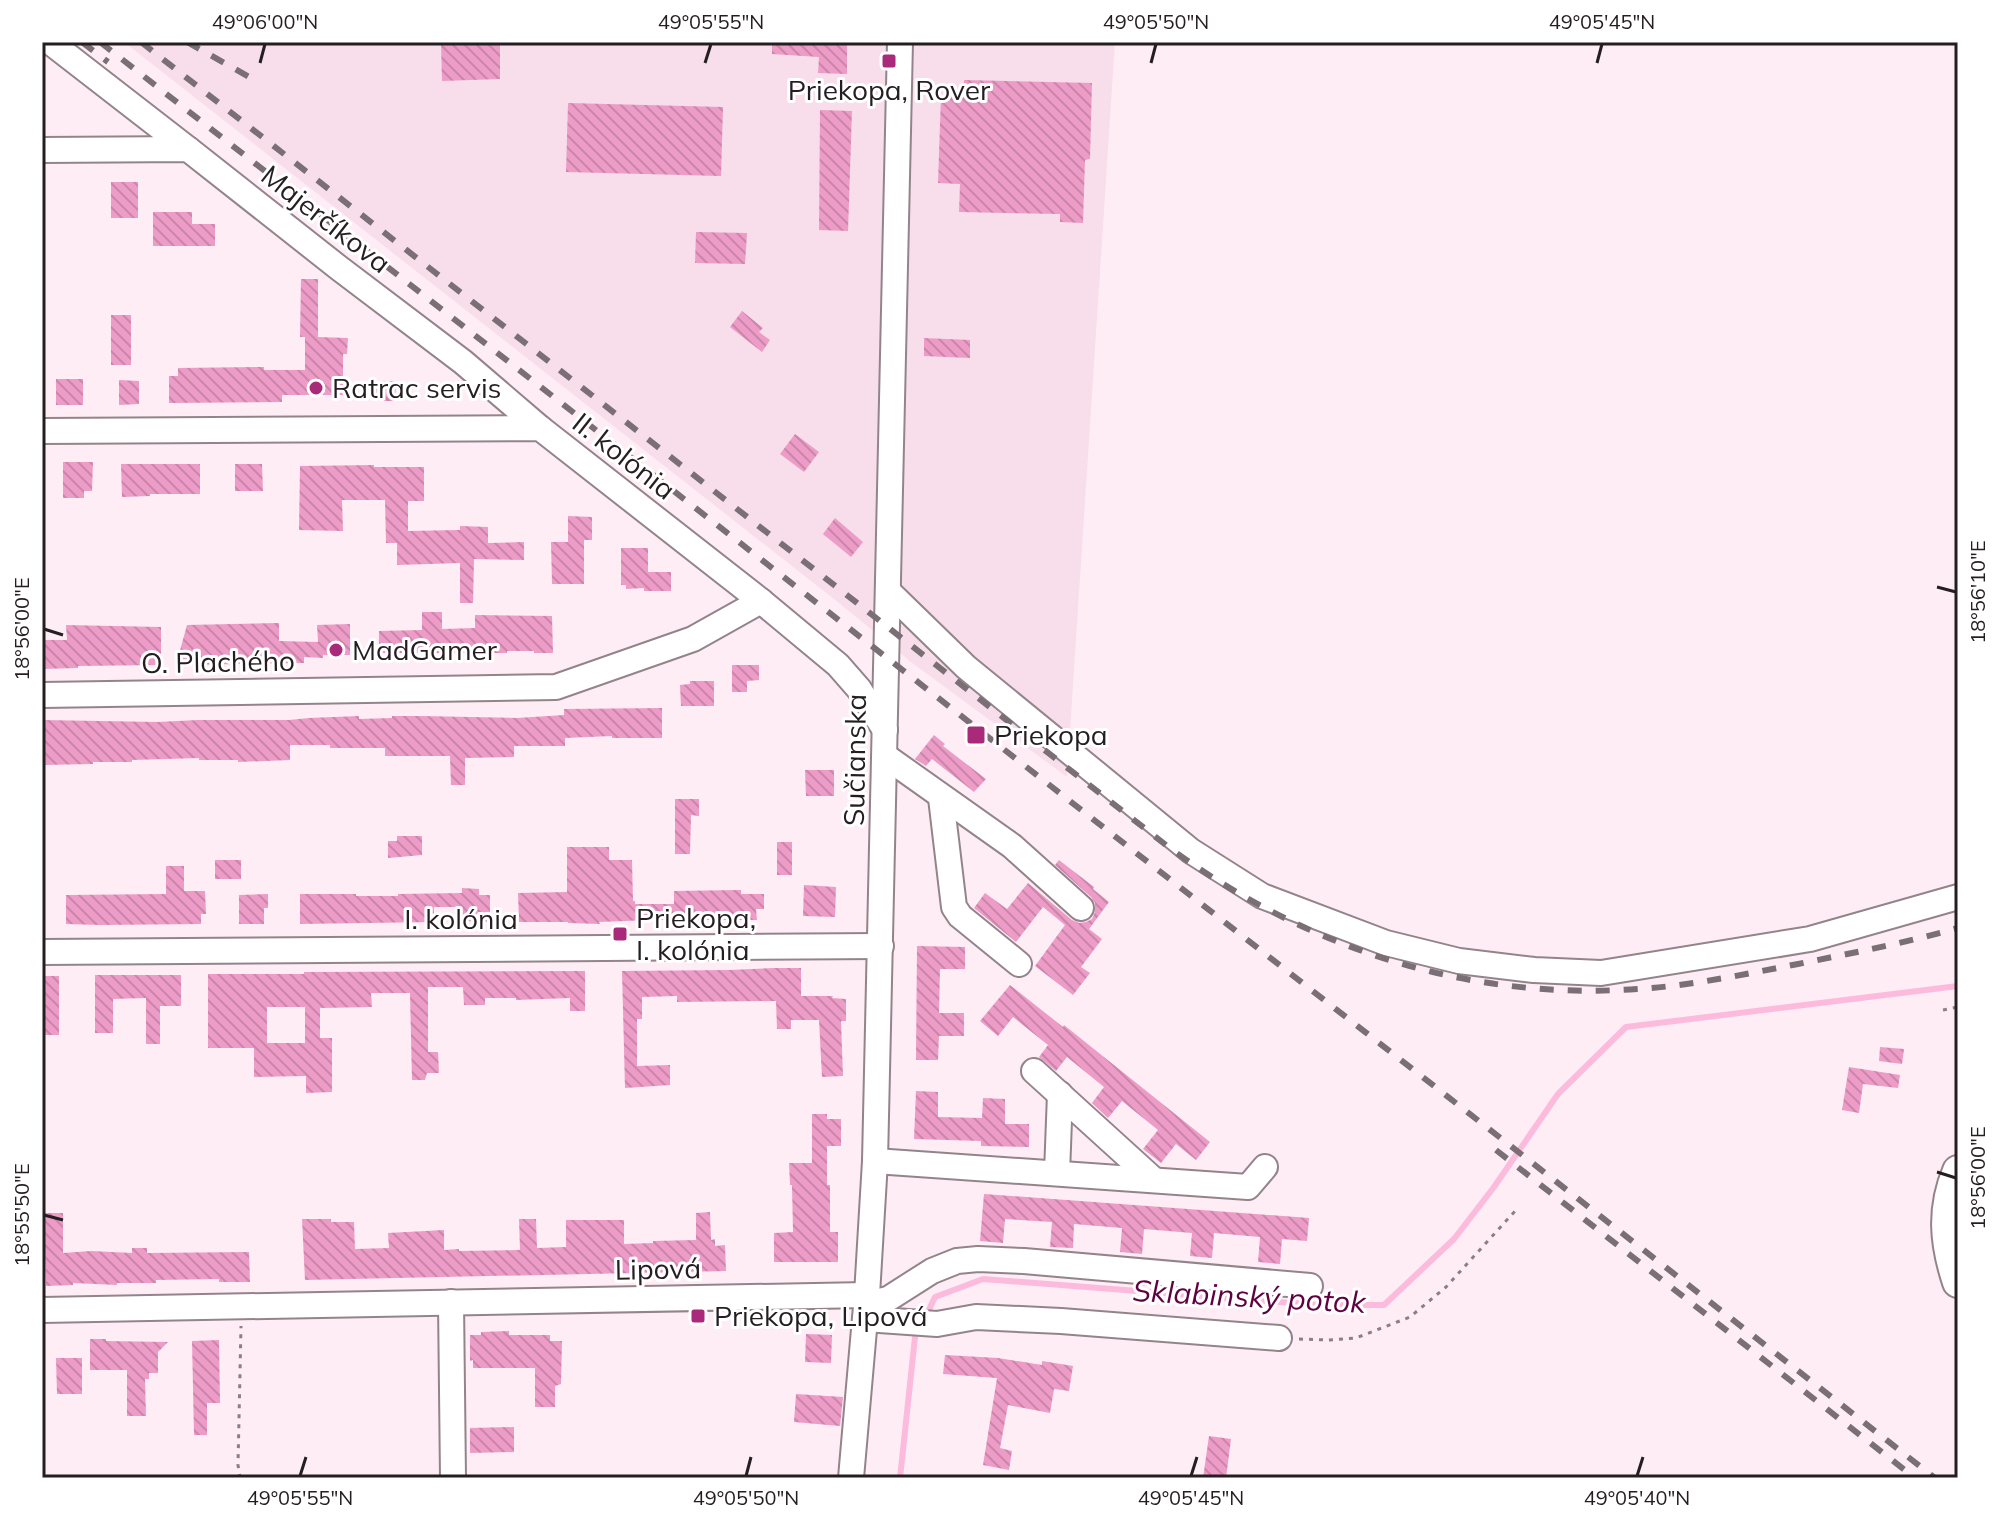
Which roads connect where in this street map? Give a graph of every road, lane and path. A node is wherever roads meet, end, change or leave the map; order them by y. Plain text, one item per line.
1 (50, 42) edge
2 (900, 42) edge
3 (188, 149) junction
4 (42, 150) edge
5 (540, 428) junction
6 (42, 431) edge
7 (889, 592) junction
8 (761, 601) junction
9 (42, 695) edge
10 (885, 730) junction
11 (885, 756) junction
12 (941, 798) junction
13 (1958, 897) edge
14 (1081, 908) dead end
15 (881, 946) junction
16 (42, 952) edge
17 (1019, 964) dead end
18 (1958, 1007) edge
19 (1943, 1010) dead end
20 (1034, 1071) dead end
21 (1060, 1094) junction
22 (875, 1161) junction
23 (1265, 1167) dead end
24 (1958, 1171) edge
25 (1057, 1173) junction
26 (1154, 1180) junction
27 (1516, 1210) dead end
28 (1958, 1282) edge
29 (1310, 1286) dead end
30 (451, 1302) junction
31 (242, 1306) junction
32 (42, 1310) edge
33 (871, 1310) junction
34 (1279, 1338) joint
35 (240, 1478) edge
36 (453, 1478) edge
37 (851, 1478) edge

1 - 3 street, Majerčíkova
2 - 7 street, Sučianska
3 - 4 street
3 - 5 street, Majerčíkova
5 - 6 street, II. kolónia
5 - 8 street, II. kolónia
7 - 10 street, Sučianska
7 - 13 street
8 - 9 street, O. Plachého
8 - 10 street, II. kolónia
10 - 11 street, Sučianska
11 - 12 street
11 - 15 street, Sučianska
12 - 14 street
12 - 17 street
15 - 16 street, I. kolónia
15 - 22 street, Sučianska
18 - 19 path
20 - 21 street
21 - 25 street
21 - 26 street
22 - 25 street
22 - 33 street, Sučianska
23 - 26 street
24 - 28 main road
25 - 26 street
27 - 34 path
29 - 33 street
30 - 31 street, Lipová
30 - 33 street, Lipová
30 - 36 street
31 - 32 street, Lipová
31 - 35 path
33 - 34 street, Lipová
33 - 37 street, Sučianska

